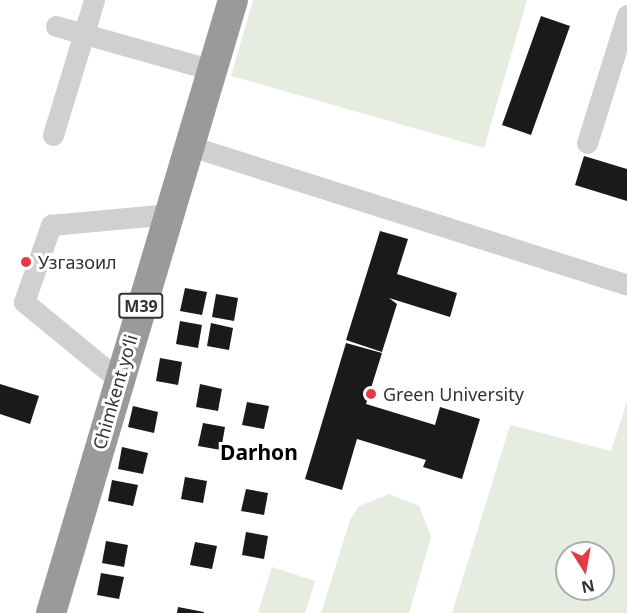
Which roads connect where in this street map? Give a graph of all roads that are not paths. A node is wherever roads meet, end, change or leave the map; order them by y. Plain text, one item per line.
1 (94, 0) edge
2 (233, 0) edge
3 (627, 15) edge
4 (56, 26) dead end
5 (84, 34) junction
6 (622, 50) edge
7 (213, 70) junction
8 (54, 135) dead end
9 (587, 143) dead end
10 (190, 146) junction
11 (169, 214) junction
12 (627, 285) edge
13 (119, 380) junction
14 (51, 613) edge

1 - 5 lane
2 - 7 highway, Chimkent yo‘li / M39
3 - 6 lane
4 - 5 lane
5 - 7 lane
5 - 8 lane
6 - 9 lane
7 - 10 highway, Chimkent yo‘li / M39
10 - 11 highway, Chimkent yo‘li / M39
10 - 12 lane
11 - 13 highway, Chimkent yo‘li / M39
11 - 13 lane
13 - 14 highway, Chimkent yo‘li / M39

